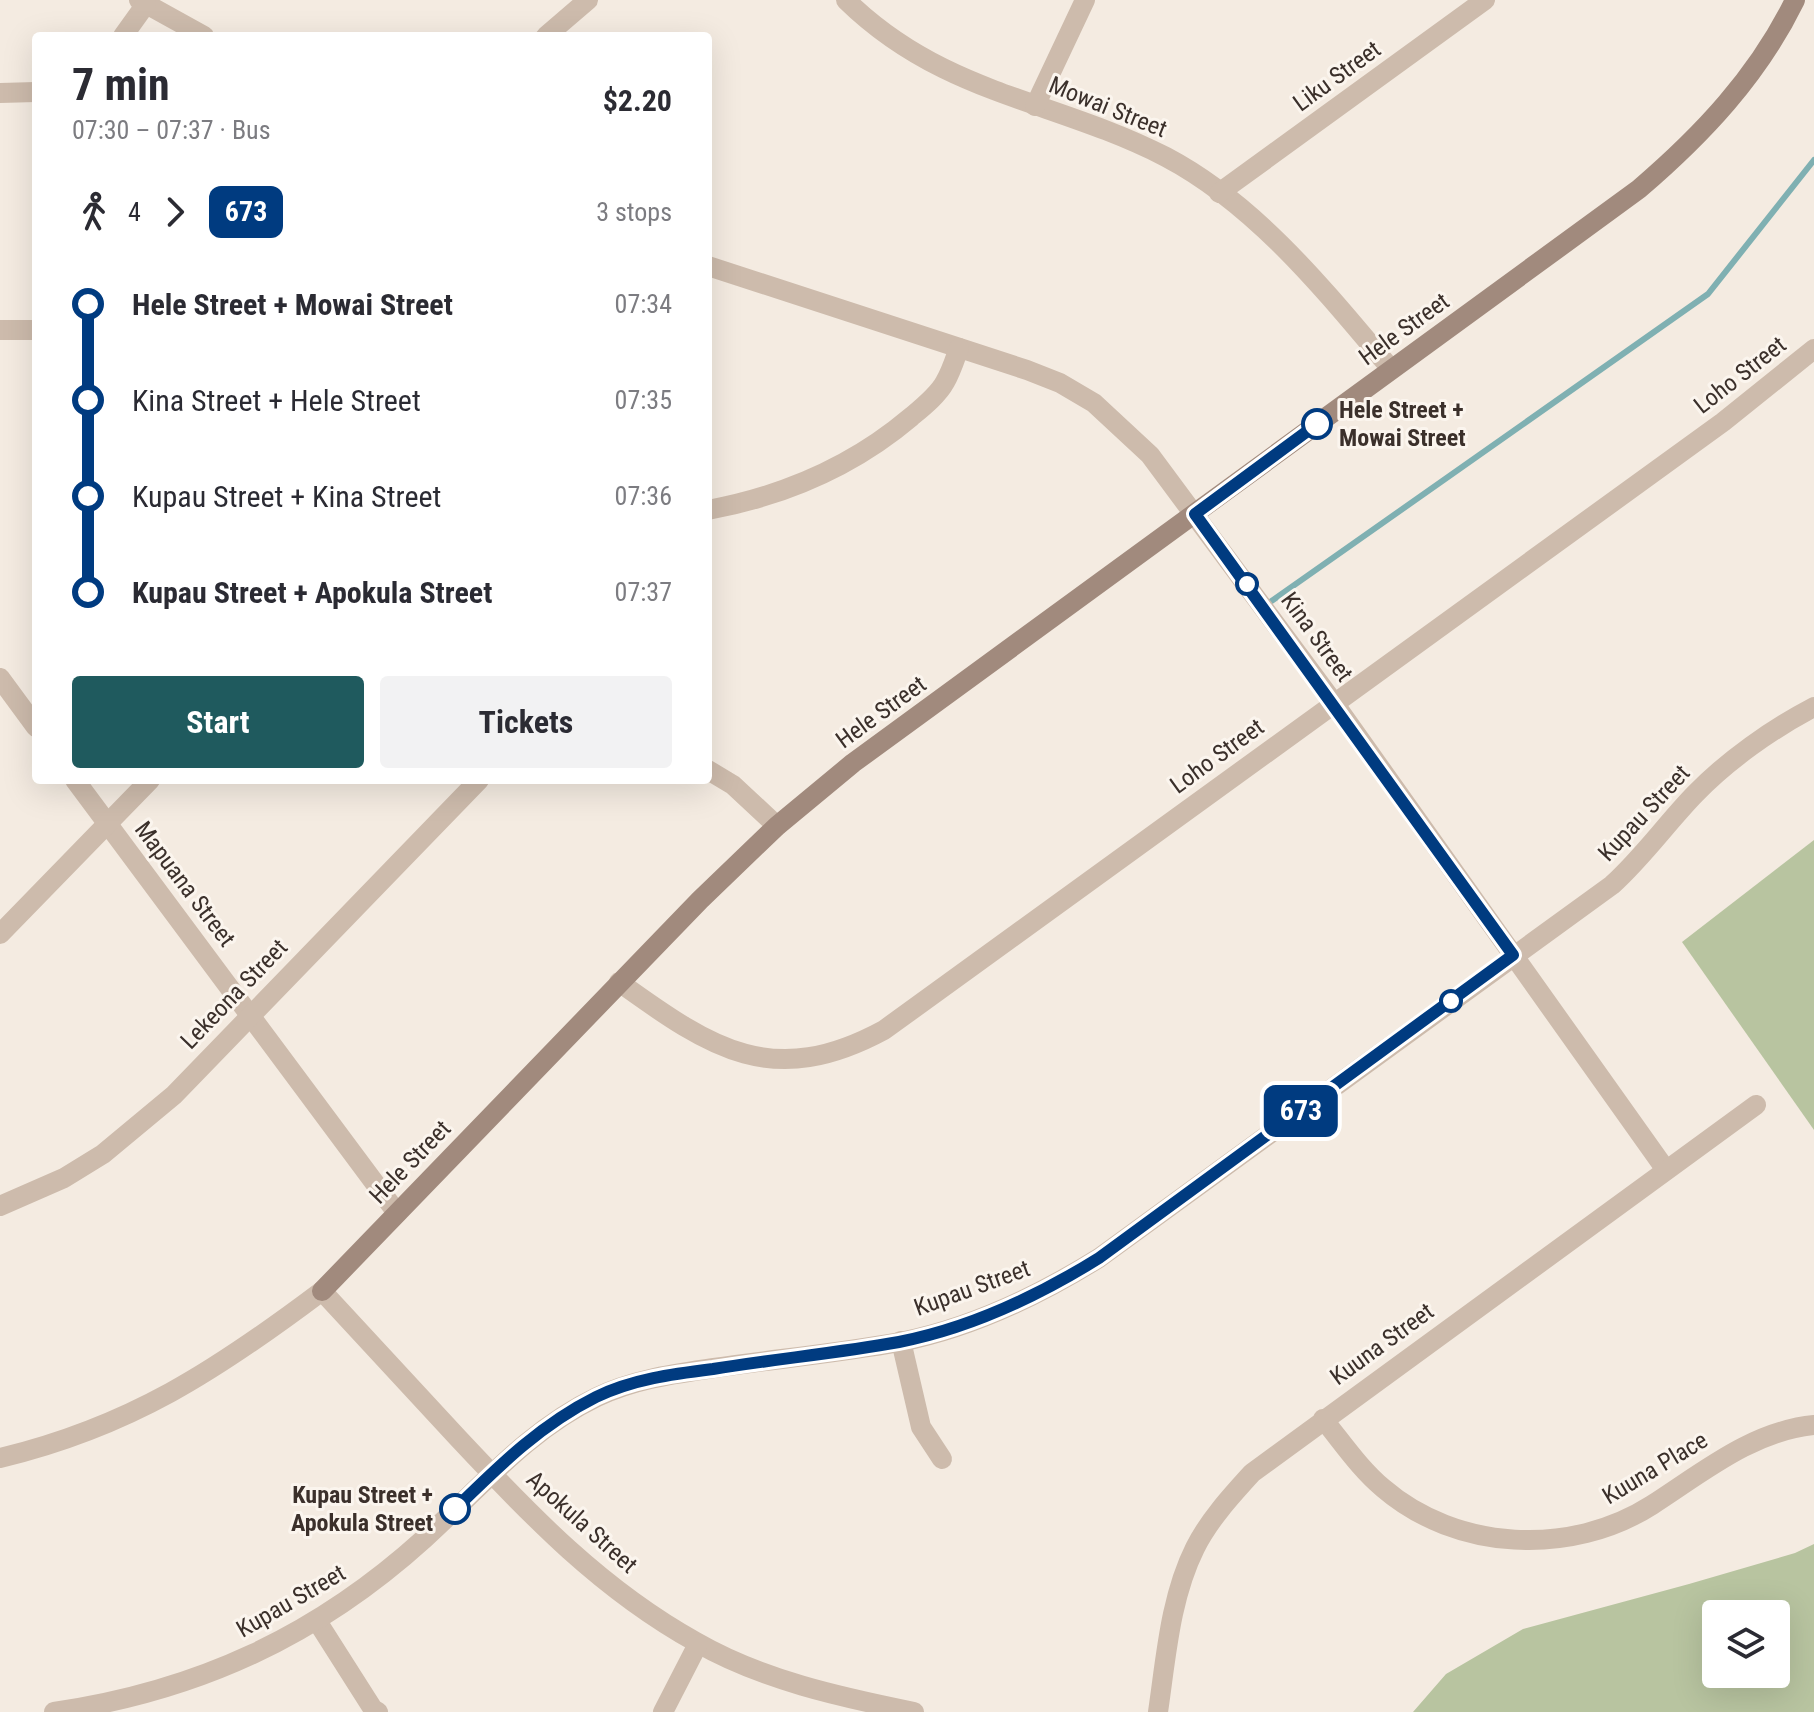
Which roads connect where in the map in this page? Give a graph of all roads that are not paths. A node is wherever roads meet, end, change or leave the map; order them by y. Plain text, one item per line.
1 (588, 0) edge
2 (846, 0) edge
3 (1085, 0) edge
4 (1485, 0) edge
5 (1795, 0) edge
6 (142, 2) edge
7 (125, 32) edge
8 (197, 32) edge
9 (551, 32) edge
10 (32, 92) edge
11 (0, 93) edge
12 (1035, 106) junction
13 (1219, 193) junction
14 (712, 267) edge
15 (0, 330) edge
16 (32, 330) edge
17 (959, 348) junction
18 (1814, 349) edge
19 (1796, 365) junction
20 (1391, 369) junction
21 (1814, 378) edge
22 (712, 509) edge
23 (1195, 514) junction
24 (0, 678) edge
25 (1334, 703) junction
26 (1814, 707) edge
27 (32, 722) edge
28 (712, 772) edge
29 (78, 784) edge
30 (146, 784) edge
31 (475, 784) edge
32 (107, 824) junction
33 (777, 826) junction
34 (0, 934) edge
35 (1513, 955) junction
36 (619, 982) junction
37 (251, 1013) junction
38 (1756, 1105) dead end
39 (1666, 1170) junction
40 (0, 1206) edge
41 (397, 1213) junction
42 (322, 1291) junction
43 (901, 1341) junction
44 (1323, 1419) junction
45 (1814, 1425) edge
46 (0, 1458) edge
47 (942, 1459) dead end
48 (491, 1473) junction
49 (317, 1621) junction
50 (698, 1644) junction
51 (54, 1712) edge
52 (378, 1712) edge
53 (663, 1712) edge
54 (914, 1712) edge
55 (1158, 1712) edge

1 - 9 street
2 - 12 street, Mowai Street
3 - 12 street
4 - 13 street, Liku Street
5 - 20 street, Hele Street
6 - 7 street
6 - 8 street
10 - 11 street
12 - 13 street, Mowai Street
13 - 20 street, Mowai Street
14 - 17 street, Kina Street
15 - 16 street
17 - 22 street
17 - 23 street, Kina Street
18 - 19 street, Loho Street
19 - 21 street
19 - 25 street, Loho Street
20 - 23 street, Hele Street
23 - 25 street, Kina Street
23 - 33 street, Hele Street
24 - 27 street
25 - 35 street, Kina Street
25 - 36 street, Loho Street
26 - 35 street, Kupau Street
28 - 33 street
29 - 32 street, Mapuana Street
30 - 32 street
31 - 37 street, Lekeona Street
32 - 34 street
32 - 37 street, Mapuana Street
33 - 36 street, Hele Street
35 - 39 street, Kina Street
35 - 43 street, Kupau Street
36 - 41 street, Hele Street
37 - 40 street, Lekeona Street
37 - 41 street, Mapuana Street
38 - 39 street, Kuuna Street
39 - 44 street, Kuuna Street
41 - 42 street, Hele Street
42 - 46 street, Hele Street
42 - 48 street, Apokula Street
43 - 47 street
43 - 48 street, Kupau Street
44 - 45 street, Kuuna Place
44 - 55 street, Kuuna Street
48 - 49 street, Kupau Street
48 - 50 street, Apokula Street
49 - 51 street, Kupau Street
49 - 52 street
50 - 53 street
50 - 54 street, Apokula Street

